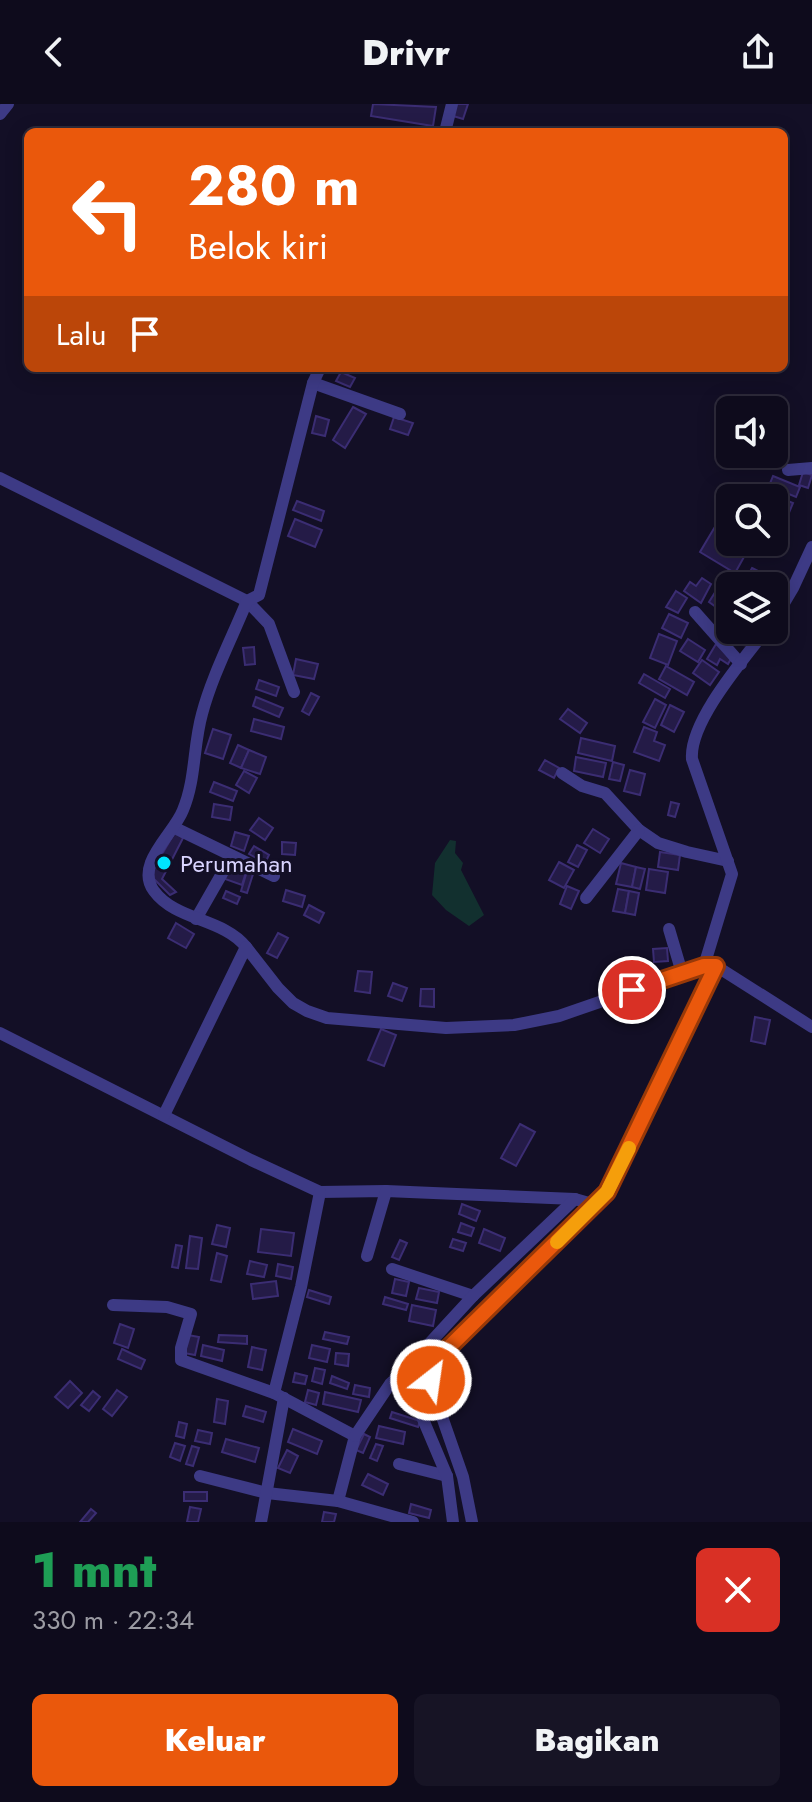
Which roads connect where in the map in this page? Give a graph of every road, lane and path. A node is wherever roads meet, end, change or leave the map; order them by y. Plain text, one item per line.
1 (8, 104) edge
2 (452, 104) edge
3 (0, 114) edge
4 (446, 128) edge
5 (318, 372) edge
6 (313, 383) junction
7 (400, 414) dead end
8 (812, 468) edge
9 (788, 470) dead end
10 (0, 478) edge
11 (812, 547) edge
12 (788, 596) edge
13 (247, 601) junction
14 (695, 612) dead end
15 (756, 644) edge
16 (741, 664) junction
17 (294, 692) dead end
18 (562, 773) dead end
19 (175, 828) junction
20 (639, 830) junction
21 (232, 856) junction
22 (728, 861) junction
23 (274, 876) dead end
24 (586, 898) dead end
25 (196, 919) junction
26 (669, 929) dead end
27 (246, 947) junction
28 (710, 966) junction
29 (682, 973) junction
30 (812, 1027) edge
31 (0, 1033) edge
32 (164, 1115) junction
33 (386, 1191) junction
34 (320, 1192) junction
35 (587, 1202) junction
36 (367, 1256) dead end
37 (392, 1269) dead end
38 (473, 1296) junction
39 (113, 1305) dead end
40 (403, 1372) junction
41 (279, 1395) junction
42 (445, 1425) junction
43 (430, 1432) junction
44 (355, 1436) junction
45 (399, 1464) dead end
46 (200, 1476) dead end
47 (447, 1476) junction
48 (267, 1493) junction
49 (338, 1501) junction
50 (261, 1522) edge
51 (413, 1522) edge
52 (453, 1522) edge
53 (472, 1522) edge

1 - 3 street
2 - 4 street
5 - 6 street
6 - 7 street
6 - 13 street
8 - 9 street
10 - 13 street
11 - 12 street
13 - 17 street
13 - 19 street
14 - 16 street
15 - 16 street
16 - 22 street
18 - 20 street
19 - 21 street
19 - 25 street
20 - 22 street
20 - 24 street
21 - 23 street
21 - 25 street
22 - 28 street
25 - 27 street
26 - 29 street
27 - 29 street
27 - 32 street
28 - 29 street
28 - 30 street
28 - 35 street
31 - 32 street
32 - 34 street
33 - 34 street
33 - 35 street
33 - 36 street
34 - 41 street
35 - 38 street
35 - 42 street
37 - 38 street
38 - 40 street
39 - 41 street
40 - 43 street
40 - 44 street
41 - 44 street
41 - 48 street
42 - 43 street
42 - 53 street
43 - 47 street
44 - 49 street
45 - 47 street
46 - 48 street
47 - 52 street
48 - 49 street
48 - 50 street
49 - 51 street

